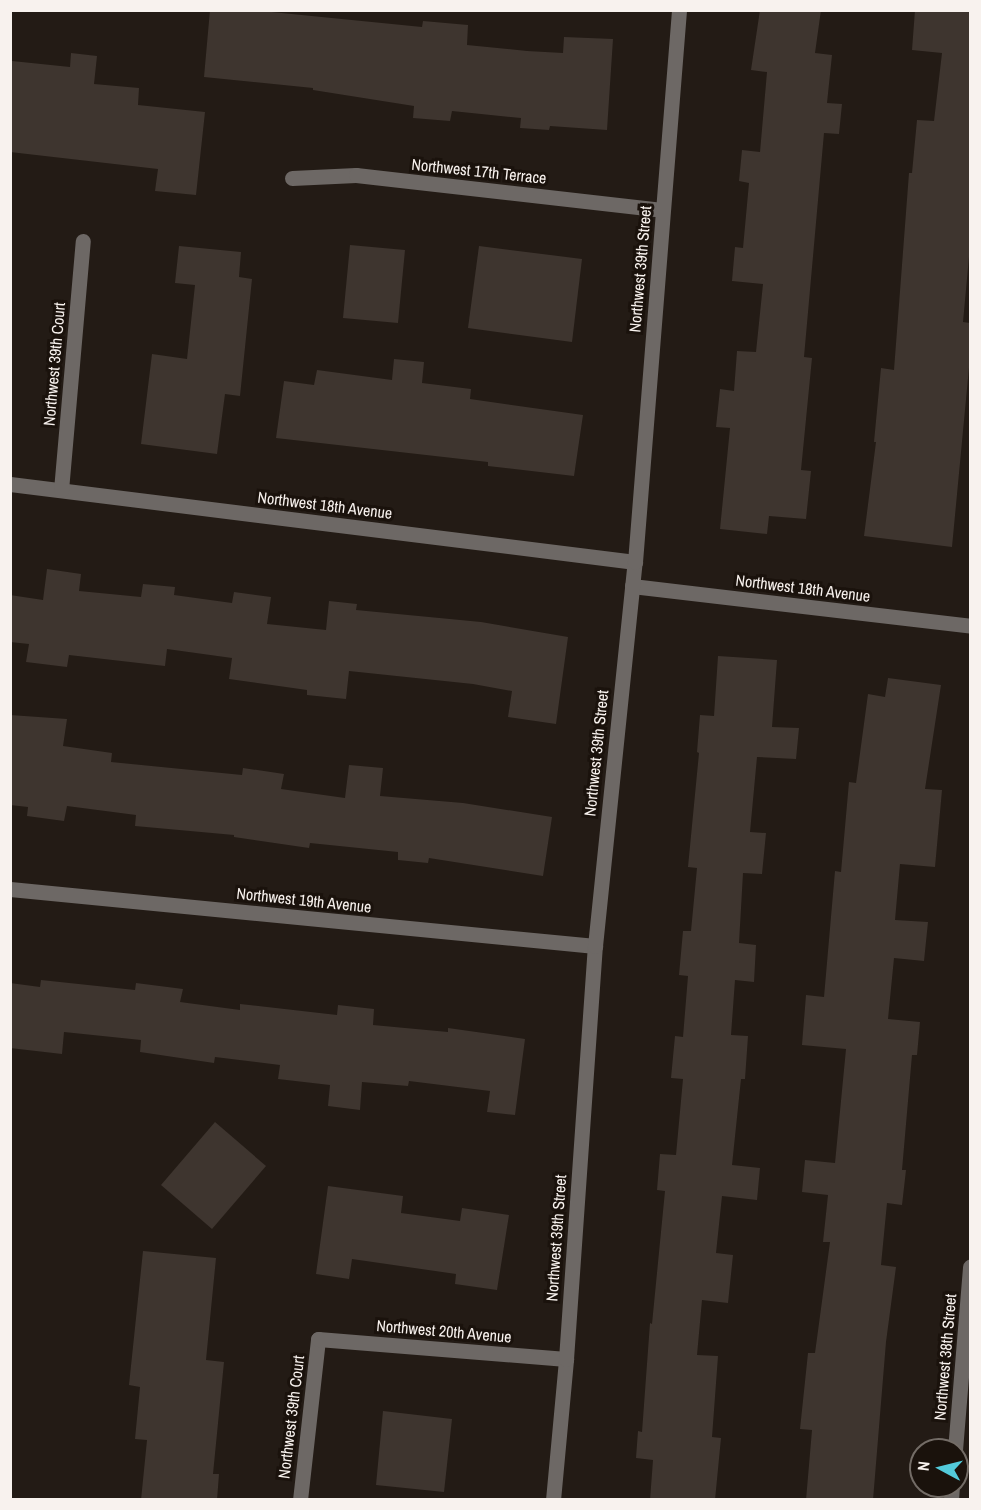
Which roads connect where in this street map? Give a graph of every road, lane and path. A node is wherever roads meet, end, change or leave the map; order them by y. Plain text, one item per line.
1 (680, 10) edge
2 (292, 178) dead end
3 (662, 210) junction
4 (83, 241) dead end
5 (10, 484) edge
6 (61, 490) junction
7 (635, 562) junction
8 (632, 586) junction
9 (970, 626) edge
10 (10, 890) edge
11 (595, 946) junction
12 (970, 1267) edge
13 (318, 1339) joint
14 (566, 1359) junction
15 (956, 1438) edge
16 (300, 1500) edge
17 (553, 1500) edge

1 - 3 street, Northwest 39th Street
2 - 3 street, Northwest 17th Terrace
3 - 7 street, Northwest 39th Street
4 - 6 street, Northwest 39th Court
5 - 6 street, Northwest 18th Avenue
6 - 7 street, Northwest 18th Avenue
7 - 8 street, Northwest 39th Street
8 - 9 street, Northwest 18th Avenue
8 - 11 street, Northwest 39th Street
10 - 11 street, Northwest 19th Avenue
11 - 14 street, Northwest 39th Street
12 - 15 street, Northwest 38th Street
13 - 14 street, Northwest 20th Avenue
13 - 16 street, Northwest 39th Court
14 - 17 street, Northwest 39th Street

